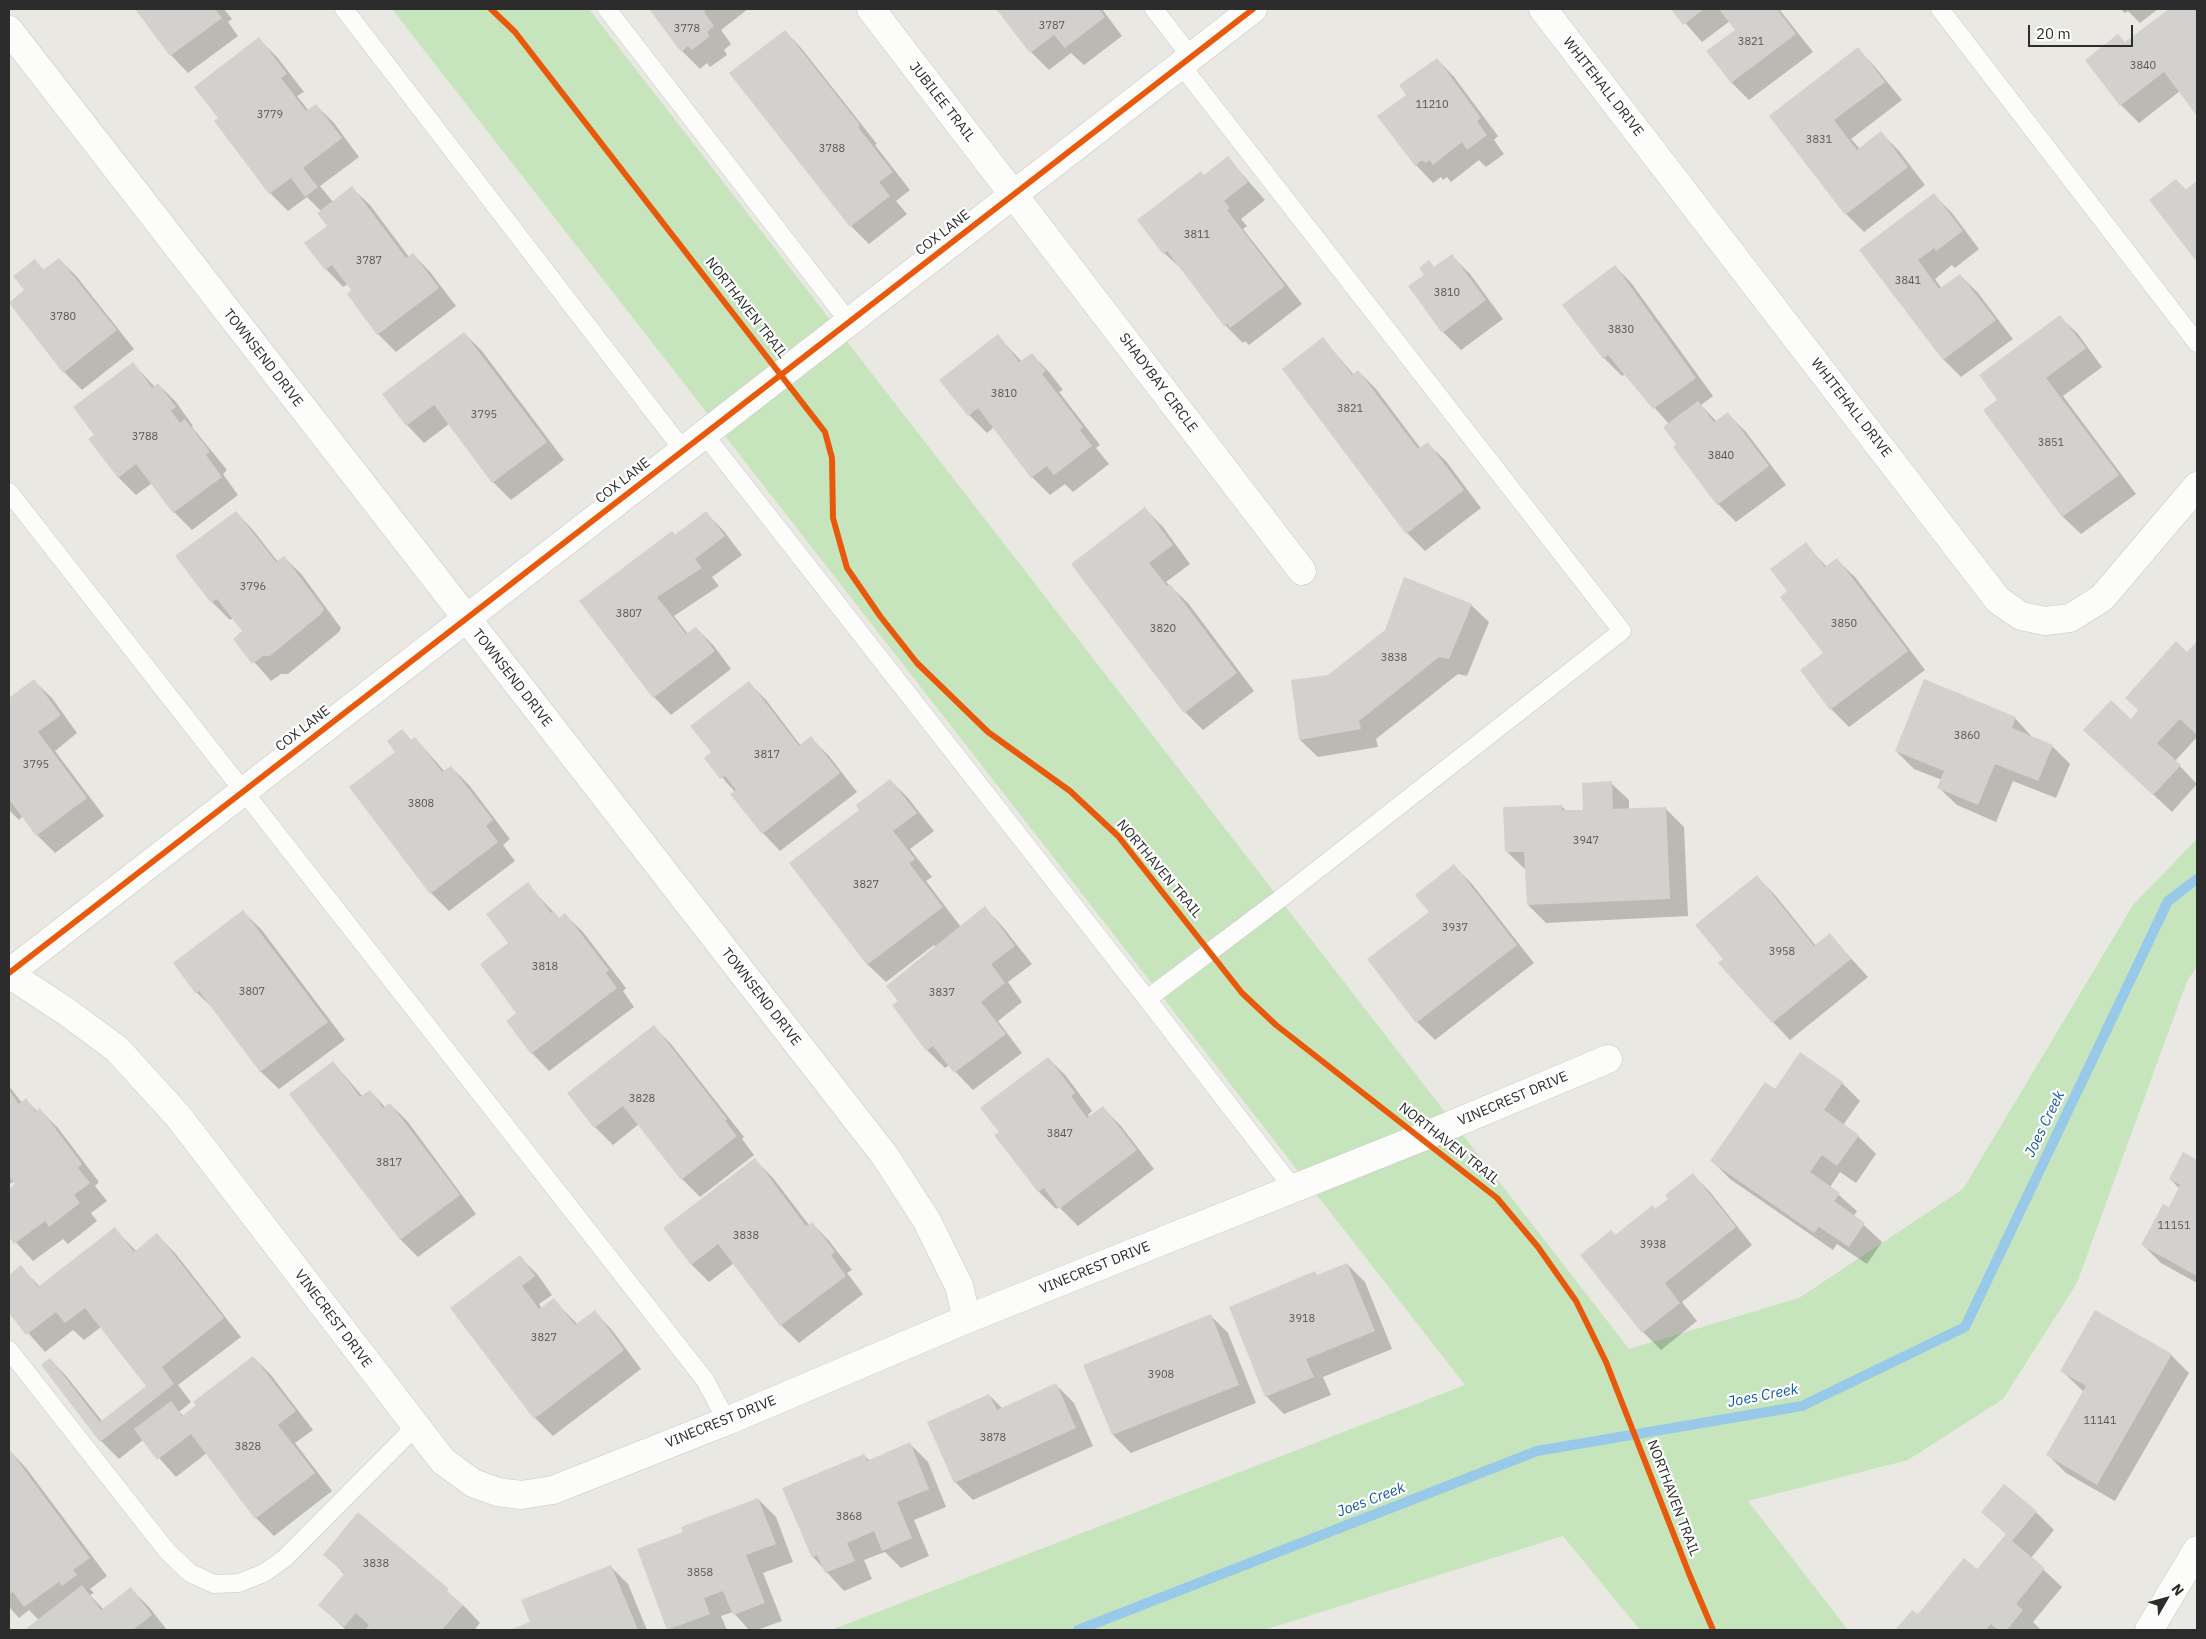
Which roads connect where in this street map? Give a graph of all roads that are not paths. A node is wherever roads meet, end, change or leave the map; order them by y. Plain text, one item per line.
1 (344, 9) edge
2 (607, 9) edge
3 (871, 9) edge
4 (1154, 9) edge
5 (1253, 9) edge
6 (1543, 9) edge
7 (1940, 9) edge
8 (9, 30) edge
9 (1186, 61) junction
10 (1014, 195) junction
11 (849, 322) junction
12 (2197, 343) edge
13 (693, 442) junction
14 (2197, 486) edge
15 (9, 492) edge
16 (1302, 572) dead end
17 (465, 619) junction
18 (242, 792) junction
19 (9, 974) edge
20 (1147, 999) junction
21 (1608, 1059) dead end
22 (1293, 1188) junction
23 (967, 1319) junction
24 (9, 1350) edge
25 (727, 1421) junction
26 (415, 1427) junction
27 (2197, 1550) edge
28 (2149, 1630) edge

1 - 13 lane
2 - 11 lane
3 - 10 street, JUBILEE TRAIL
4 - 9 lane
5 - 9 street, COX LANE
6 - 14 street, WHITEHALL DRIVE
7 - 12 lane
8 - 17 street, TOWNSEND DRIVE
9 - 10 street, COX LANE
9 - 20 lane
10 - 11 street, COX LANE
10 - 16 street, SHADYBAY CIRCLE
11 - 13 street, COX LANE
13 - 17 street, COX LANE
13 - 20 lane
15 - 18 lane
17 - 18 street, COX LANE
17 - 23 street, TOWNSEND DRIVE
18 - 19 street, COX LANE
18 - 25 lane
19 - 26 street, VINECREST DRIVE
20 - 22 lane
21 - 22 street, VINECREST DRIVE
22 - 23 street, VINECREST DRIVE
23 - 25 street, VINECREST DRIVE
24 - 26 lane
25 - 26 street, VINECREST DRIVE
27 - 28 street

